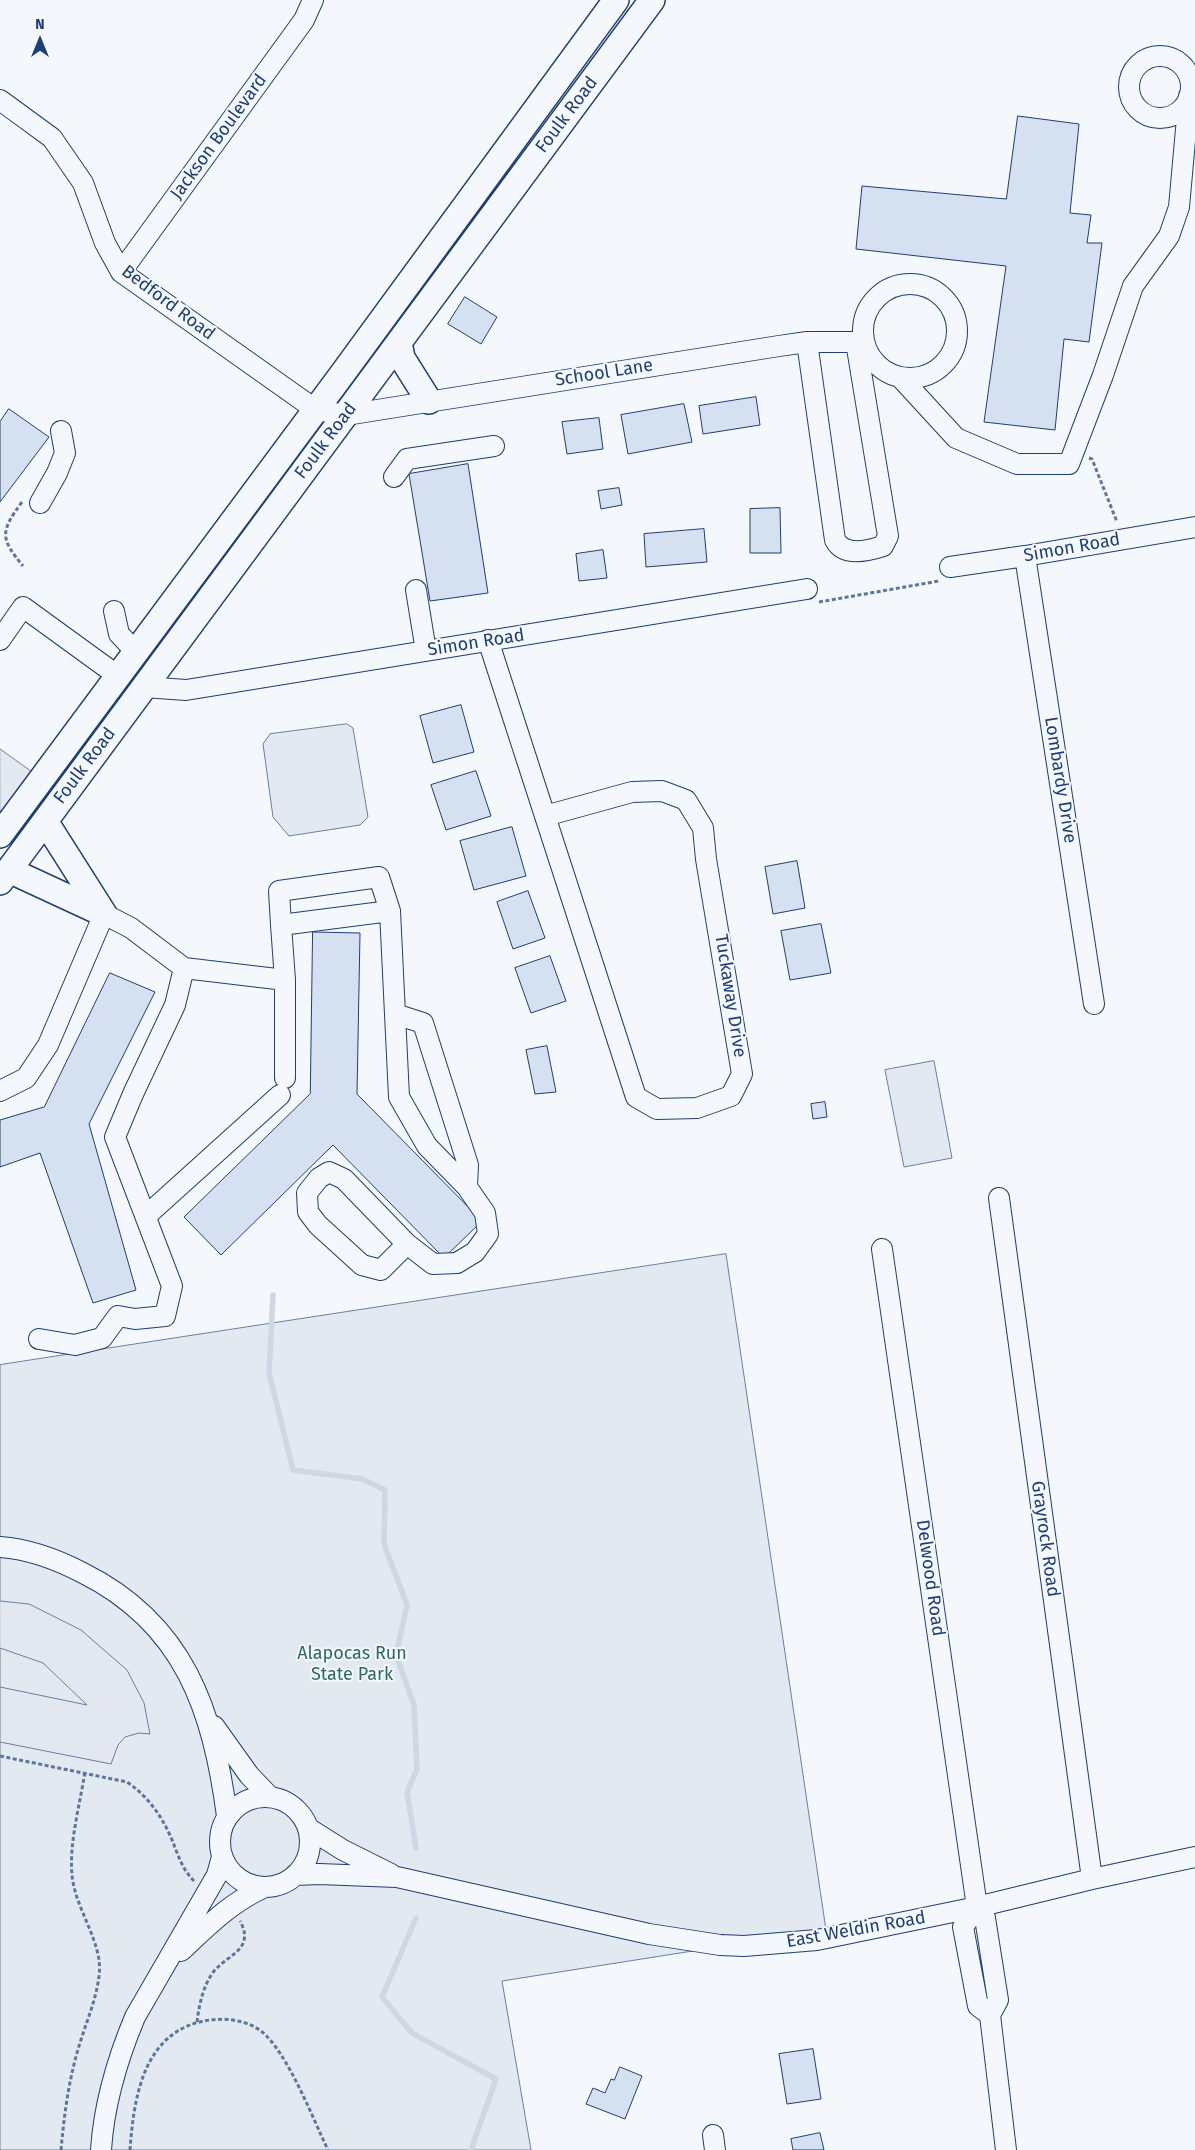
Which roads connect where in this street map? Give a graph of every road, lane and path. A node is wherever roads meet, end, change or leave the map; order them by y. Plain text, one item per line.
1 (313, 0) edge
2 (616, 0) edge
3 (652, 0) edge
4 (1190, 96) dead end
5 (0, 100) edge
6 (121, 272) junction
7 (399, 342) junction
8 (806, 342) junction
9 (860, 342) junction
10 (900, 377) junction
11 (429, 401) junction
12 (316, 410) junction
13 (346, 415) junction
14 (61, 431) dead end
15 (494, 446) dead end
16 (1074, 453) junction
17 (394, 477) dead end
18 (40, 503) dead end
19 (4, 525) dead end
20 (1195, 527) edge
21 (0, 531) edge
22 (1124, 539) junction
23 (1025, 556) junction
24 (950, 567) joint
25 (416, 590) dead end
26 (810, 596) joint
27 (114, 611) dead end
28 (0, 640) edge
29 (488, 640) junction
30 (426, 651) junction
31 (136, 652) junction
32 (118, 676) junction
33 (144, 687) junction
34 (545, 816) junction
35 (45, 821) junction
36 (0, 835) edge
37 (4, 876) edge
38 (390, 911) junction
39 (104, 914) junction
40 (281, 925) junction
41 (184, 968) junction
42 (285, 980) junction
43 (1094, 1004) dead end
44 (395, 1014) junction
45 (0, 1091) edge
46 (467, 1187) junction
47 (999, 1198) dead end
48 (146, 1216) junction
49 (407, 1244) junction
50 (882, 1249) dead end
51 (39, 1339) dead end
52 (0, 1547) edge
53 (207, 1716) junction
54 (0, 1756) edge
55 (85, 1772) junction
56 (270, 1797) junction
57 (227, 1816) junction
58 (308, 1828) junction
59 (1195, 1856) edge
60 (222, 1857) junction
61 (295, 1875) junction
62 (397, 1877) junction
63 (1092, 1879) junction
64 (265, 1887) junction
65 (207, 1893) junction
66 (977, 1907) junction
67 (226, 1909) junction
68 (165, 1966) junction
69 (197, 2022) junction
70 (61, 2150) edge
71 (101, 2150) edge
72 (130, 2150) edge
73 (328, 2150) edge
74 (1006, 2150) edge

1 - 6 street, Jackson Boulevard
2 - 12 main road, Foulk Road
3 - 7 main road, Foulk Road
4 - 16 street
5 - 6 street, Bedford Road
6 - 12 street, Bedford Road
7 - 11 main road
7 - 13 main road, Foulk Road
8 - 9 street, School Lane
8 - 9 street
8 - 11 street, School Lane
9 - 10 street
9 - 10 street
10 - 16 street
11 - 13 street, School Lane
12 - 13 street, Bedford Road
12 - 31 main road, Foulk Road
13 - 33 main road, Foulk Road
14 - 18 street
15 - 17 street
16 - 22 path
19 - 21 path
20 - 22 street, Simon Road
22 - 23 street, Simon Road
23 - 24 street, Simon Road
23 - 43 street, Lombardy Drive
24 - 26 path
25 - 30 street
26 - 29 street, Simon Road
27 - 31 street
28 - 32 street
29 - 30 street, Simon Road
29 - 34 street, Tuckaway Drive
30 - 33 street, Simon Road
31 - 32 main road, Foulk Road
32 - 36 main road, Foulk Road
33 - 35 main road, Foulk Road
34 - 34 street, Tuckaway Drive
35 - 37 main road, Foulk Road
35 - 39 main road
37 - 39 main road
38 - 40 street
38 - 40 street
38 - 44 street
39 - 41 street
39 - 45 street
40 - 42 street
41 - 42 street
41 - 48 street
42 - 48 street
44 - 46 street
44 - 46 street
46 - 49 street
47 - 63 street, Grayrock Road
48 - 51 street
49 - 49 street
50 - 66 street, Delwood Road
52 - 53 street
53 - 56 street
53 - 57 street
54 - 55 path
55 - 65 path
55 - 70 path
56 - 57 street
56 - 58 street
57 - 60 street
58 - 61 street
58 - 62 street, East Weldin Road
59 - 63 street, East Weldin Road
60 - 64 street
60 - 65 street
61 - 62 street, East Weldin Road
61 - 64 street
62 - 66 street, East Weldin Road
63 - 66 street, East Weldin Road
64 - 67 street
65 - 68 street
66 - 74 street, Delwood Road
67 - 68 street
67 - 69 path
68 - 71 street
69 - 72 path
69 - 73 path

